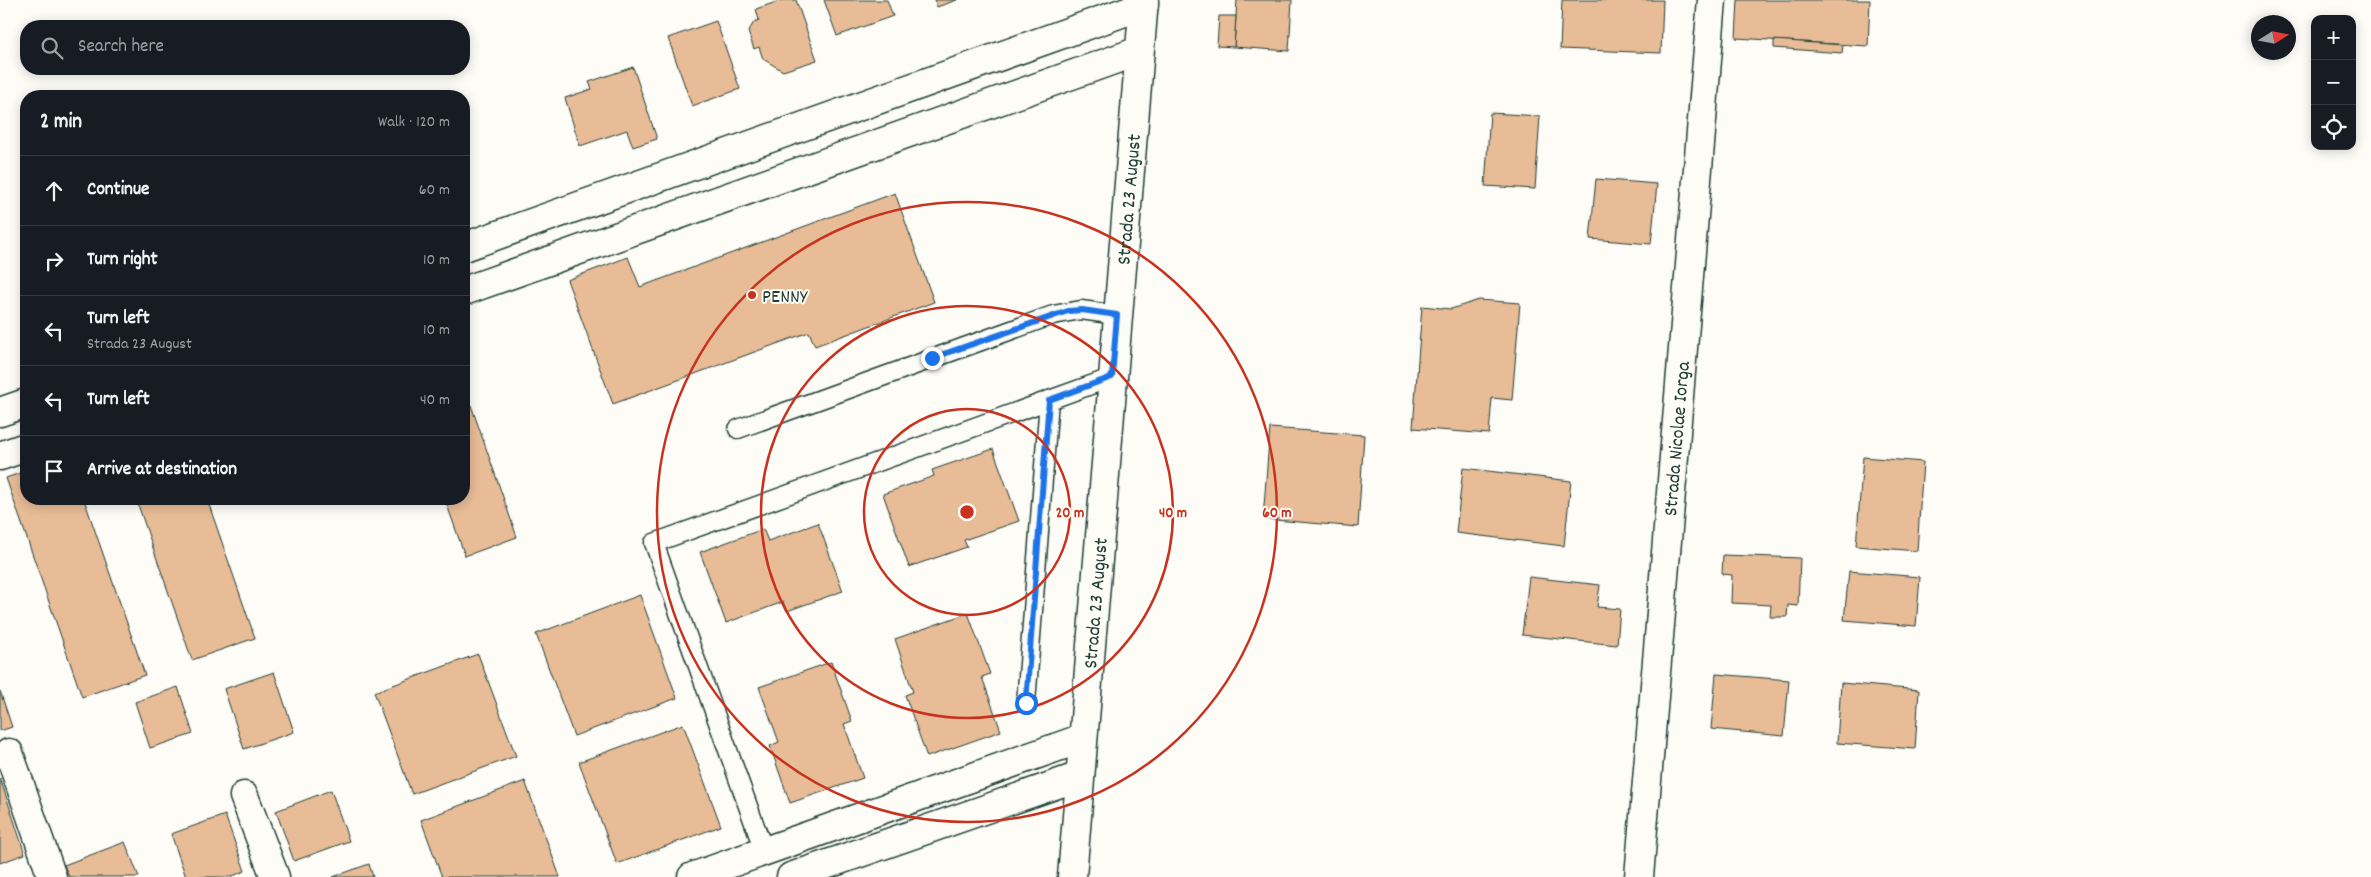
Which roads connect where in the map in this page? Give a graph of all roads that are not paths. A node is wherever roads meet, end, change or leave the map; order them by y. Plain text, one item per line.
1 (1712, 0) edge
2 (1144, 3) edge
3 (1139, 51) junction
4 (470, 245) edge
5 (470, 289) edge
6 (1117, 315) junction
7 (1112, 377) junction
8 (1049, 400) junction
9 (20, 405) edge
10 (0, 412) edge
11 (738, 429) dead end
12 (20, 449) edge
13 (0, 456) edge
14 (1026, 703) dead end
15 (1084, 738) junction
16 (9, 753) dead end
17 (1080, 776) junction
18 (244, 796) dead end
19 (764, 852) junction
20 (52, 877) edge
21 (275, 877) edge
22 (692, 877) edge
23 (791, 877) edge
24 (1072, 877) edge
25 (1639, 877) edge

1 - 25 street, Strada Nicolae Iorga
2 - 3 street, Strada 23 August
2 - 4 street
3 - 5 street
3 - 6 street, Strada 23 August
6 - 7 street, Strada 23 August
6 - 11 lane
7 - 8 lane
7 - 15 street, Strada 23 August
8 - 14 lane
8 - 19 lane
9 - 10 street
12 - 13 street
15 - 17 street, Strada 23 August
15 - 19 street
16 - 20 street
17 - 23 street
17 - 24 street, Strada 23 August
18 - 21 street
19 - 22 street

